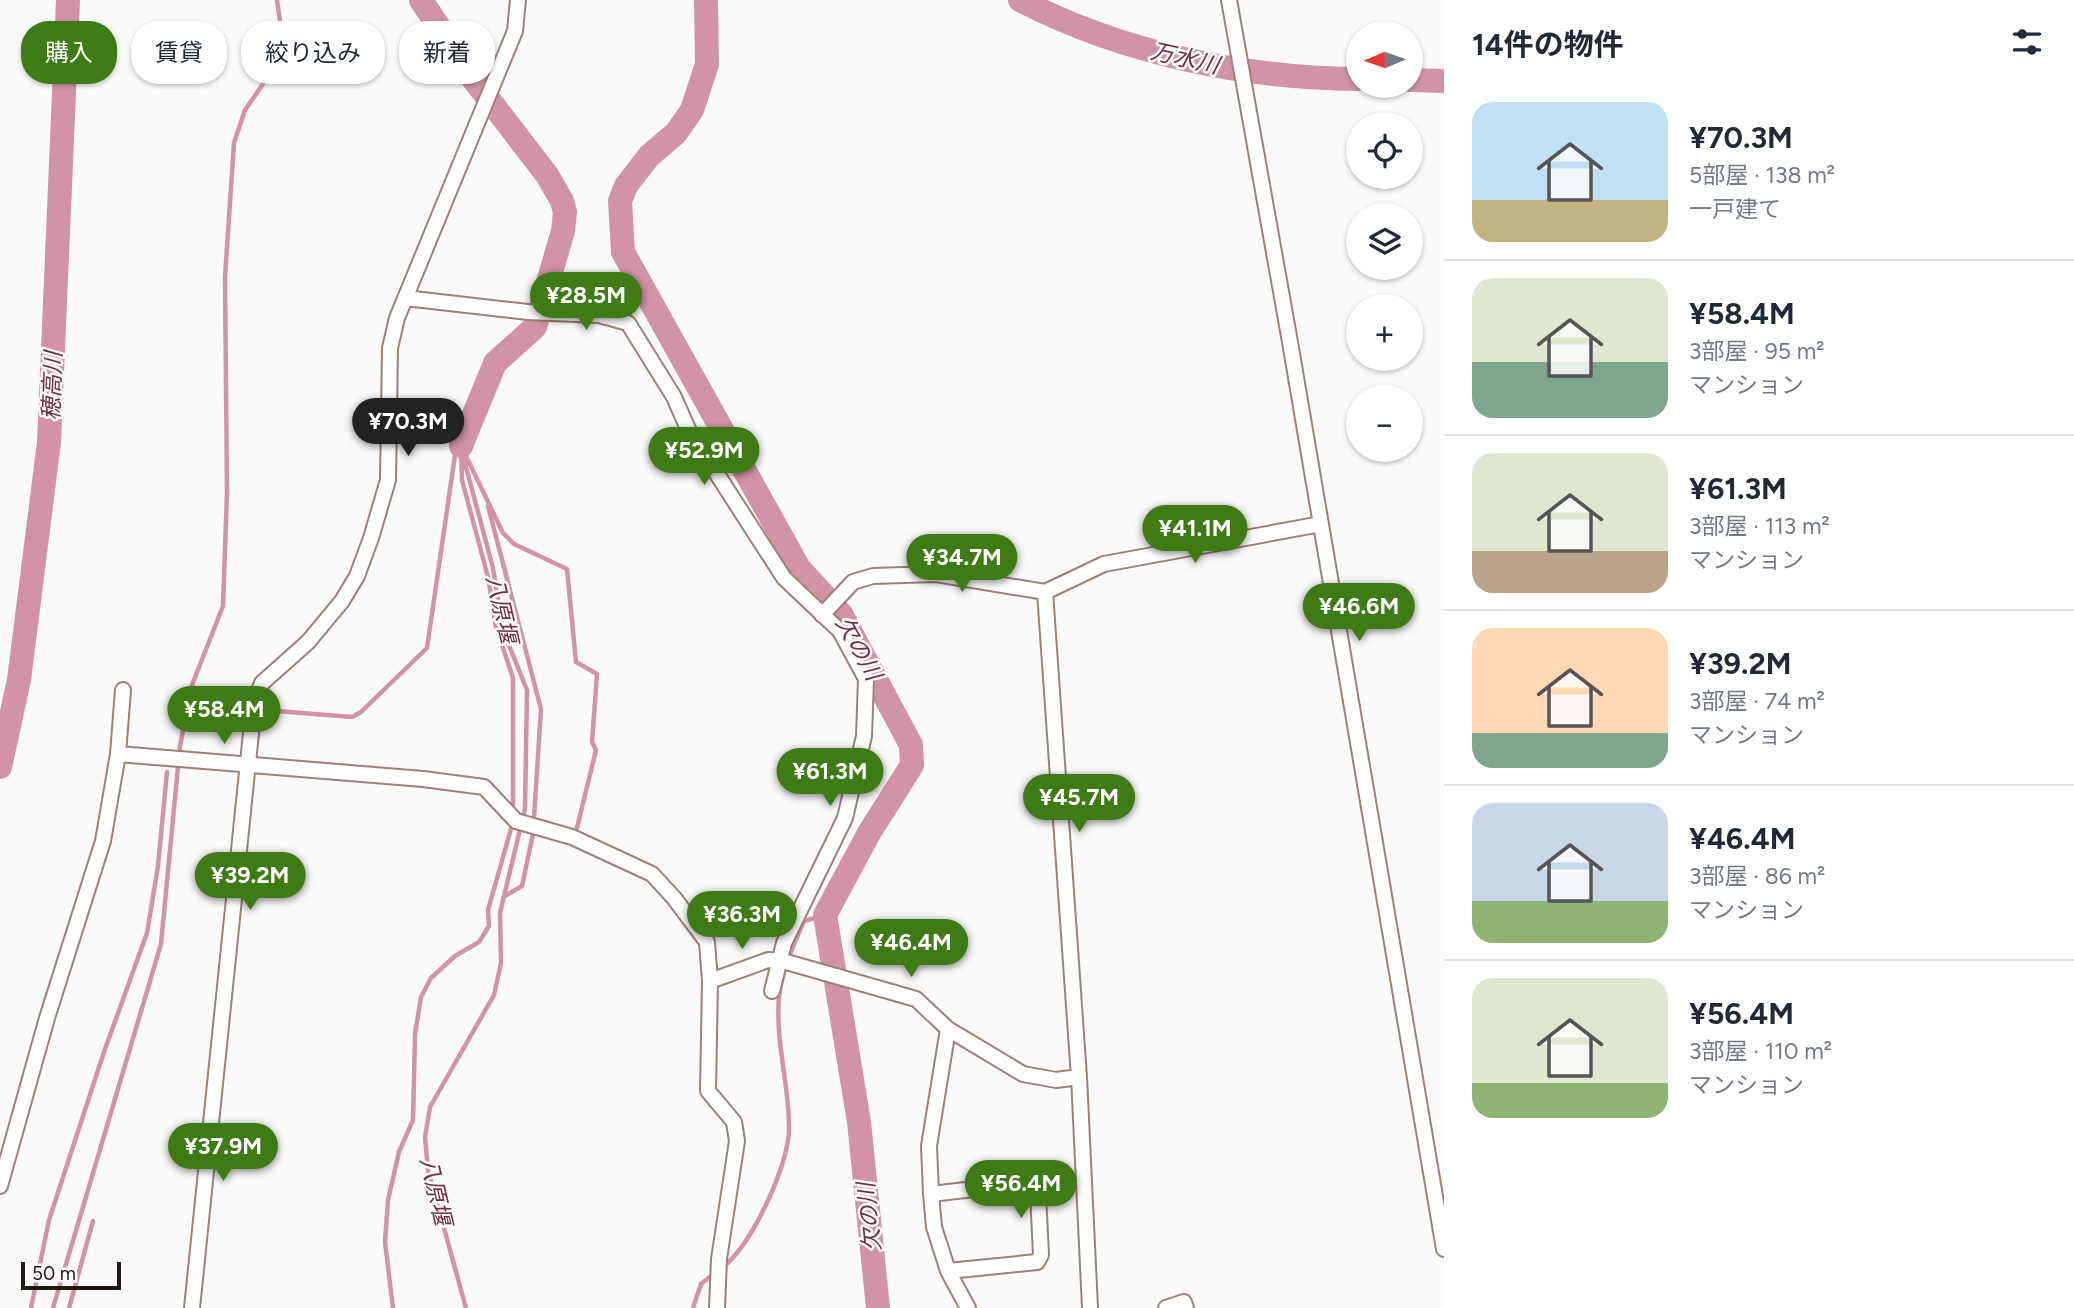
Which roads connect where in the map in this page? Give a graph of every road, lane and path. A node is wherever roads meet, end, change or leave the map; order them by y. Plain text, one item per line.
1 (519, 0) edge
2 (1229, 0) edge
3 (405, 298) junction
4 (1321, 524) junction
5 (1045, 592) junction
6 (825, 612) junction
7 (123, 690) dead end
8 (118, 754) junction
9 (247, 766) junction
10 (786, 961) junction
11 (710, 981) junction
12 (772, 991) dead end
13 (948, 1030) junction
14 (1079, 1077) junction
15 (0, 1186) edge
16 (931, 1194) junction
17 (1444, 1249) edge
18 (948, 1271) junction
19 (191, 1308) edge
20 (717, 1308) edge
21 (968, 1308) edge
22 (1090, 1308) edge
23 (1166, 1308) edge
24 (1186, 1308) edge

1 - 3 street
2 - 4 street
3 - 6 street
3 - 9 street
4 - 5 street
4 - 17 street
5 - 6 street
5 - 14 street
6 - 10 street
7 - 8 street
8 - 9 street
8 - 15 street
9 - 11 street
9 - 19 street
10 - 11 street
10 - 12 street
10 - 13 street
11 - 20 street
13 - 14 street
13 - 16 street
14 - 22 street
16 - 18 street
16 - 18 street
18 - 21 street
23 - 24 street

